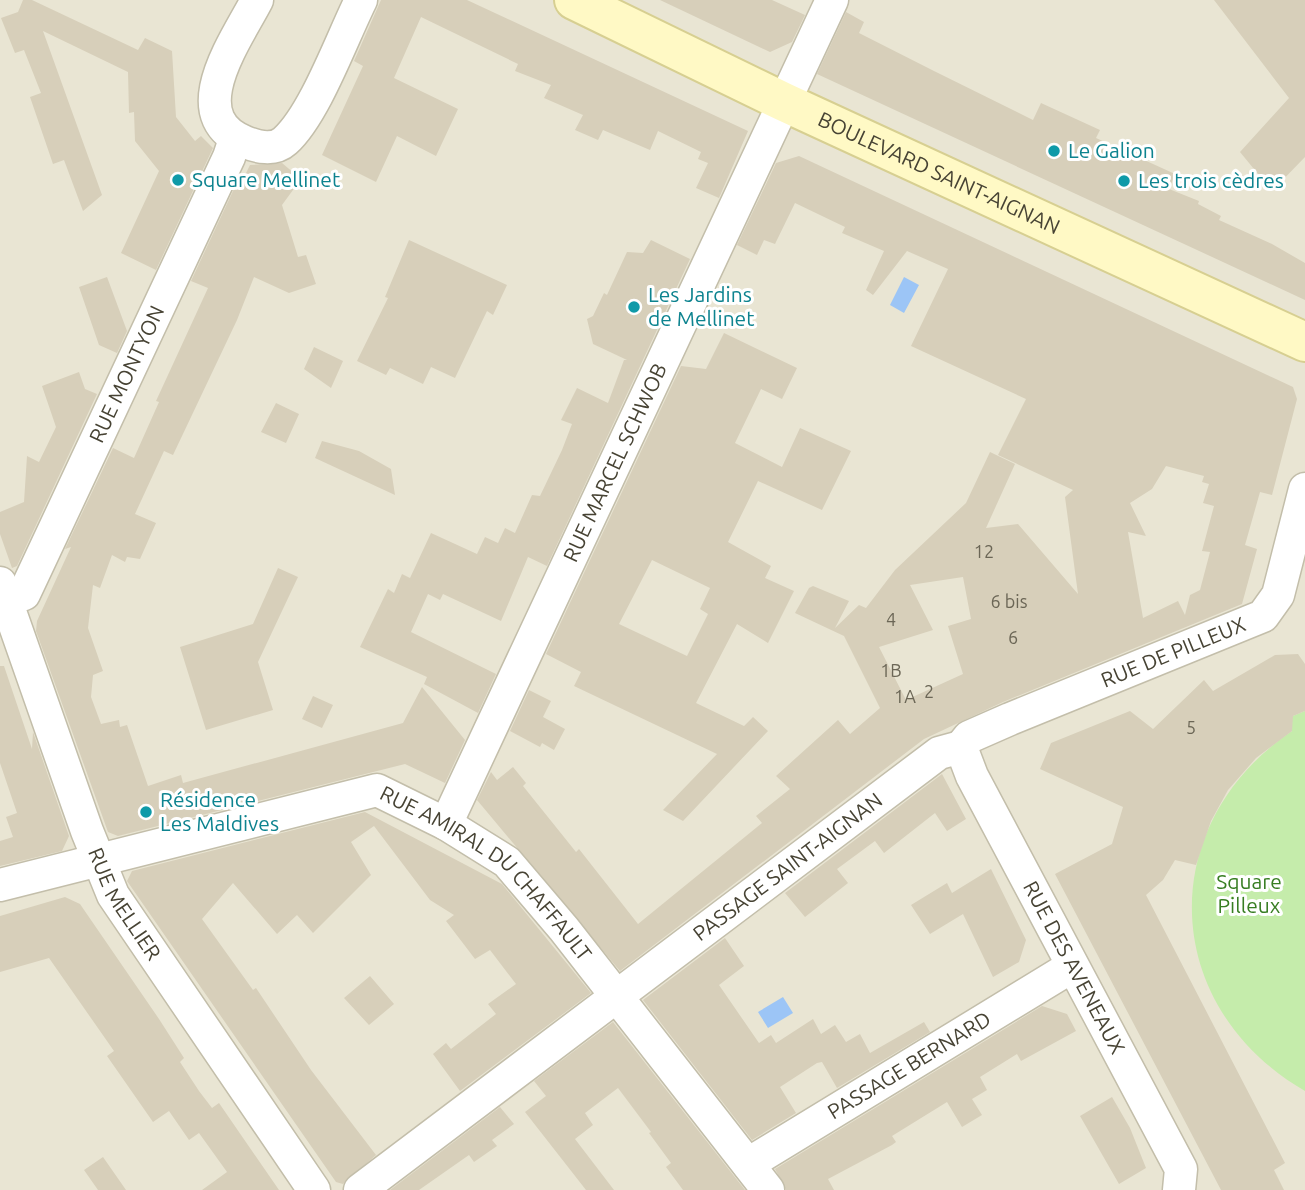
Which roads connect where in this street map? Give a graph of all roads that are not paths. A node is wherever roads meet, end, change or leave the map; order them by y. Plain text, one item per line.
1 (257, 0) edge
2 (360, 0) edge
3 (574, 0) edge
4 (832, 0) edge
5 (784, 102) junction
6 (235, 139) junction
7 (1305, 342) edge
8 (1305, 489) edge
9 (2, 596) edge
10 (961, 747) junction
11 (446, 824) junction
12 (97, 859) junction
13 (0, 886) edge
14 (1071, 967) junction
15 (617, 997) junction
16 (748, 1164) junction
17 (314, 1190) edge
18 (360, 1190) edge
19 (768, 1190) edge
20 (1179, 1190) edge

1 - 6 street
2 - 6 street
3 - 5 street, BOULEVARD SAINT-AIGNAN
4 - 5 street, RUE MARCEL SCHWOB
5 - 7 street, BOULEVARD SAINT-AIGNAN
5 - 11 street, RUE MARCEL SCHWOB
6 - 9 street, RUE MONTYON
8 - 10 street, RUE DE PILLEUX
9 - 12 street, RUE MELLIER
10 - 14 street, RUE DES AVENEAUX
10 - 15 street, PASSAGE SAINT-AIGNAN
11 - 12 street, RUE AMIRAL DU CHAFFAULT
11 - 15 street, RUE AMIRAL DU CHAFFAULT
12 - 13 street, RUE AMIRAL DU CHAFFAULT
12 - 17 street, RUE MELLIER
14 - 16 street, PASSAGE BERNARD
14 - 20 street, RUE DES AVENEAUX
15 - 16 street, RUE AMIRAL DU CHAFFAULT
15 - 18 street, PASSAGE SAINT-AIGNAN
16 - 19 street, RUE AMIRAL DU CHAFFAULT

